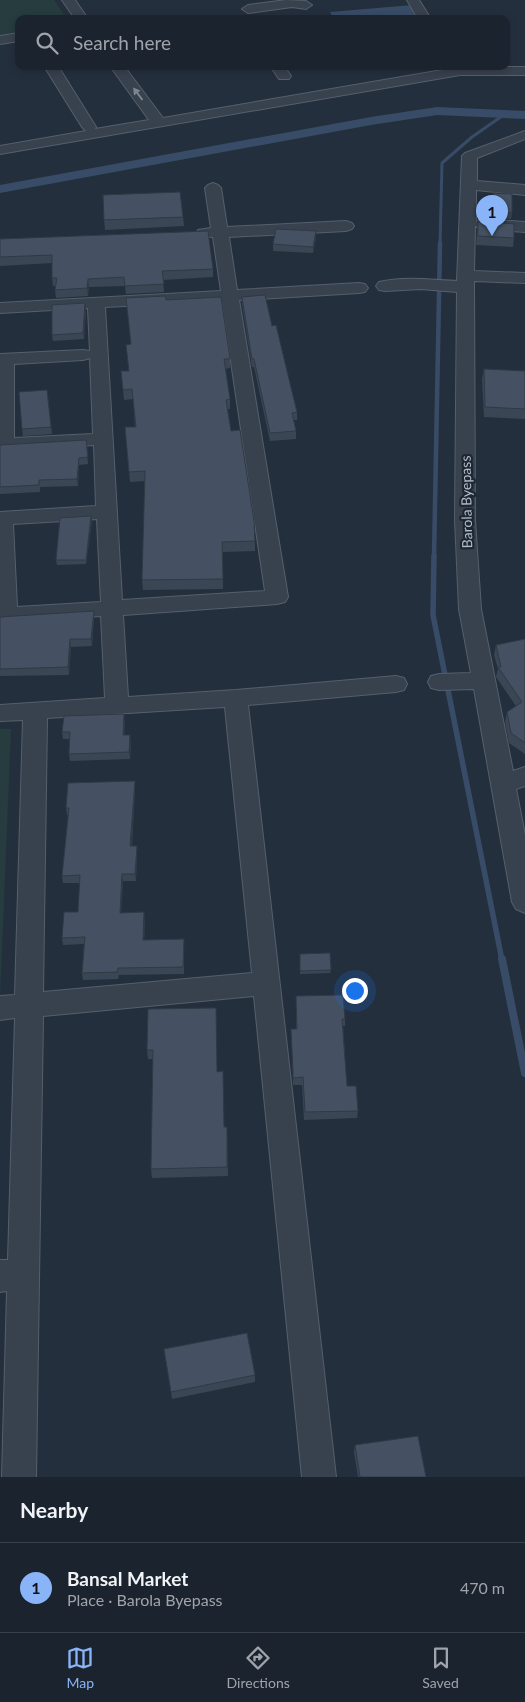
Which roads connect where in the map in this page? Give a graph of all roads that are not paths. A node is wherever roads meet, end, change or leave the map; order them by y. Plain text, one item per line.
1 (68, 0) edge
2 (84, 0) edge
3 (412, 0) edge
4 (312, 2) edge
5 (248, 9) edge
6 (86, 15) edge
7 (87, 15) edge
8 (309, 15) edge
9 (422, 15) edge
10 (15, 38) edge
11 (0, 40) edge
12 (510, 66) edge
13 (525, 66) edge
14 (53, 70) edge
15 (120, 70) edge
16 (434, 70) edge
17 (525, 71) edge
18 (171, 113) junction
19 (157, 119) junction
20 (89, 127) junction
21 (525, 135) edge
22 (0, 142) edge
23 (0, 150) edge
24 (470, 185) junction
25 (213, 188) dead end
26 (525, 190) edge
27 (468, 223) junction
28 (346, 226) dead end
29 (525, 227) edge
30 (220, 232) junction
31 (190, 234) edge
32 (525, 278) edge
33 (462, 283) junction
34 (384, 286) dead end
35 (359, 288) dead end
36 (230, 295) junction
37 (96, 303) junction
38 (0, 308) edge
39 (83, 355) dead end
40 (3, 359) edge
41 (103, 439) junction
42 (2, 444) edge
43 (107, 512) junction
44 (2, 518) edge
45 (112, 608) junction
46 (3, 616) edge
47 (482, 681) junction
48 (439, 682) dead end
49 (396, 684) dead end
50 (236, 698) junction
51 (117, 706) junction
52 (35, 711) junction
53 (0, 714) edge
54 (525, 776) edge
55 (502, 785) junction
56 (525, 902) edge
57 (266, 983) junction
58 (29, 1006) junction
59 (0, 1008) edge
60 (12, 1275) edge
61 (19, 1477) edge
62 (319, 1477) edge

1 - 6 street
2 - 7 street
3 - 9 street
4 - 5 street
4 - 8 street
10 - 11 street
12 - 13 street
14 - 20 street
19 -> 15 street
16 - 18 street
17 - 18 street
18 - 19 street
19 - 20 street
19 - 23 street
20 - 22 street
21 - 24 street, Barola Byepass
24 - 26 street
24 - 27 street, Barola Byepass
25 - 30 street
27 - 29 street
27 - 33 street, Barola Byepass
28 - 30 street
30 - 31 street
30 - 36 street
32 - 33 street
33 - 34 street
33 - 47 street, Barola Byepass
35 - 36 street
36 - 37 street
36 - 45 street
37 - 38 street
37 - 41 street
39 - 40 street
40 - 42 street
41 - 42 street
41 - 43 street
43 - 44 street
43 - 45 street
44 - 46 street
45 - 46 street
45 - 51 street
47 - 48 street
47 - 55 street, Barola Byepass
49 - 50 street
50 - 51 street
50 - 57 street
51 - 52 street
52 - 53 street
52 - 58 street
54 - 55 street
55 - 56 street, Barola Byepass
57 - 58 street
57 - 62 street
58 - 59 street
58 - 60 street
60 - 61 street

